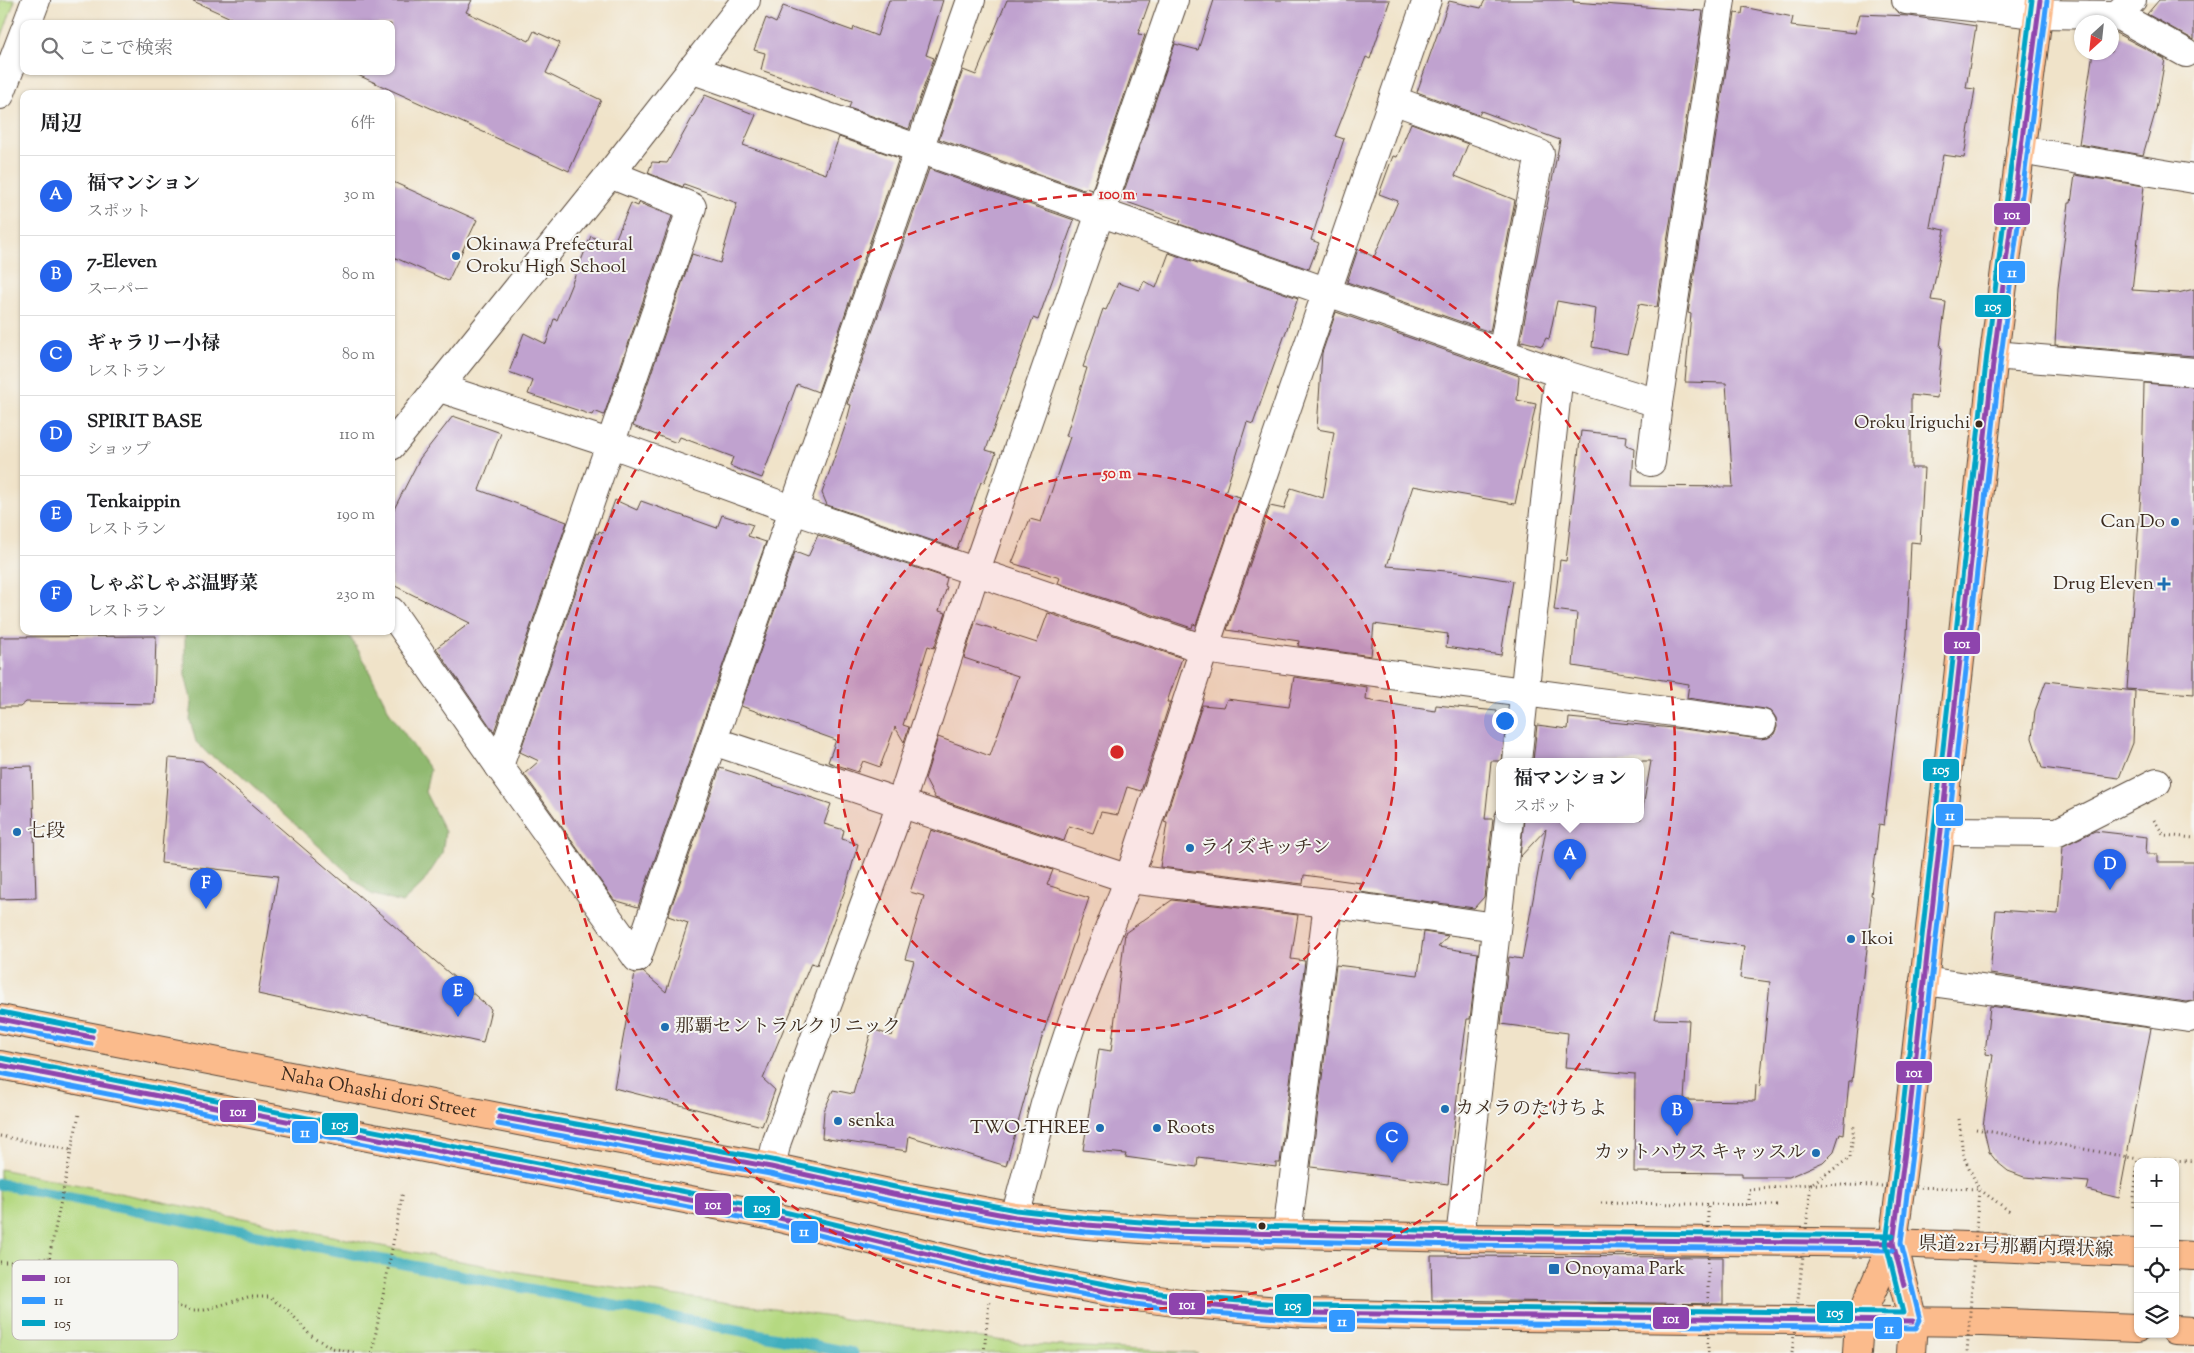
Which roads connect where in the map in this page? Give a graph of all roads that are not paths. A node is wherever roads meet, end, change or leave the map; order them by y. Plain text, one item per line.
1 (36, 0) edge
2 (746, 0) edge
3 (971, 0) edge
4 (1174, 0) edge
5 (1427, 0) edge
6 (1721, 0) edge
7 (1906, 0) edge
8 (2038, 7) edge
9 (2125, 8) edge
10 (28, 20) edge
11 (20, 42) edge
12 (2186, 53) dead end
13 (691, 69) junction
14 (0, 95) edge
15 (1392, 100) junction
16 (919, 150) junction
17 (2020, 150) junction
18 (610, 174) junction
19 (2194, 179) edge
20 (1101, 214) junction
21 (1327, 290) junction
22 (1502, 353) junction
23 (1994, 354) junction
24 (2194, 372) edge
25 (1559, 373) junction
26 (440, 388) junction
27 (1658, 403) junction
28 (395, 441) edge
29 (612, 444) junction
30 (1651, 462) dead end
31 (794, 510) junction
32 (974, 573) junction
33 (395, 616) edge
34 (1204, 649) junction
35 (1525, 692) junction
36 (1762, 724) dead end
37 (713, 741) junction
38 (1516, 758) edge
39 (499, 766) junction
40 (2146, 787) road end
41 (900, 804) junction
42 (1509, 823) edge
43 (1940, 831) junction
44 (1129, 879) junction
45 (1328, 903) junction
46 (1496, 927) junction
47 (1924, 981) junction
48 (2194, 1016) edge
49 (0, 1019) edge
50 (0, 1065) edge
51 (771, 1168) junction
52 (1015, 1217) junction
53 (1288, 1233) junction
54 (1460, 1238) junction
55 (1893, 1243) junction
56 (2134, 1254) edge
57 (2179, 1255) edge
58 (2194, 1256) edge
59 (1859, 1320) junction
60 (1913, 1321) junction
61 (2134, 1328) edge
62 (2179, 1330) edge
63 (2194, 1330) edge
64 (1857, 1353) edge
65 (1910, 1353) edge

1 - 10 street
2 - 13 street
3 - 16 street
4 - 20 street
5 - 15 street
6 - 27 street
7 - 8 street
8 - 9 street
8 - 17 main road
9 - 12 street
11 - 14 street
13 - 16 street
13 - 18 street
15 - 21 street
15 - 22 street
16 - 20 street
16 - 31 street
17 - 19 street
17 - 23 main road
18 - 26 street
18 - 29 street
20 - 21 street
20 - 32 street
21 - 22 street
21 - 34 street
22 - 25 street
23 - 24 street
23 - 43 main road
25 - 27 street
25 - 35 street
26 - 28 street
26 - 29 street
27 - 30 street
29 - 31 street
29 - 39 street
31 - 32 street
31 - 37 street
32 - 34 street
32 - 41 street
33 - 39 street
34 - 35 street
34 - 44 street
35 - 36 street
35 - 38 street
37 - 39 street
37 - 41 street
40 - 43 street
41 - 44 street
41 - 51 street
42 - 46 street
43 - 47 main road
44 - 45 street
44 - 52 street
45 - 46 street
45 - 53 street
46 - 54 street
47 - 48 street
47 - 55 main road
49 - 51 main road, Naha Ohashi dori Street
50 - 59 main road
51 - 52 main road, Naha Ohashi dori Street
52 - 53 main road, Naha Ohashi dori Street
53 - 54 main road, Naha Ohashi dori Street
54 - 55 main road, Naha Ohashi dori Street
55 - 56 main road, 県道221号那覇内環状線
55 - 59 main road
55 - 60 main road
57 - 58 main road
59 - 60 main road
59 - 64 main road
60 - 61 main road
60 - 65 main road
62 - 63 main road

